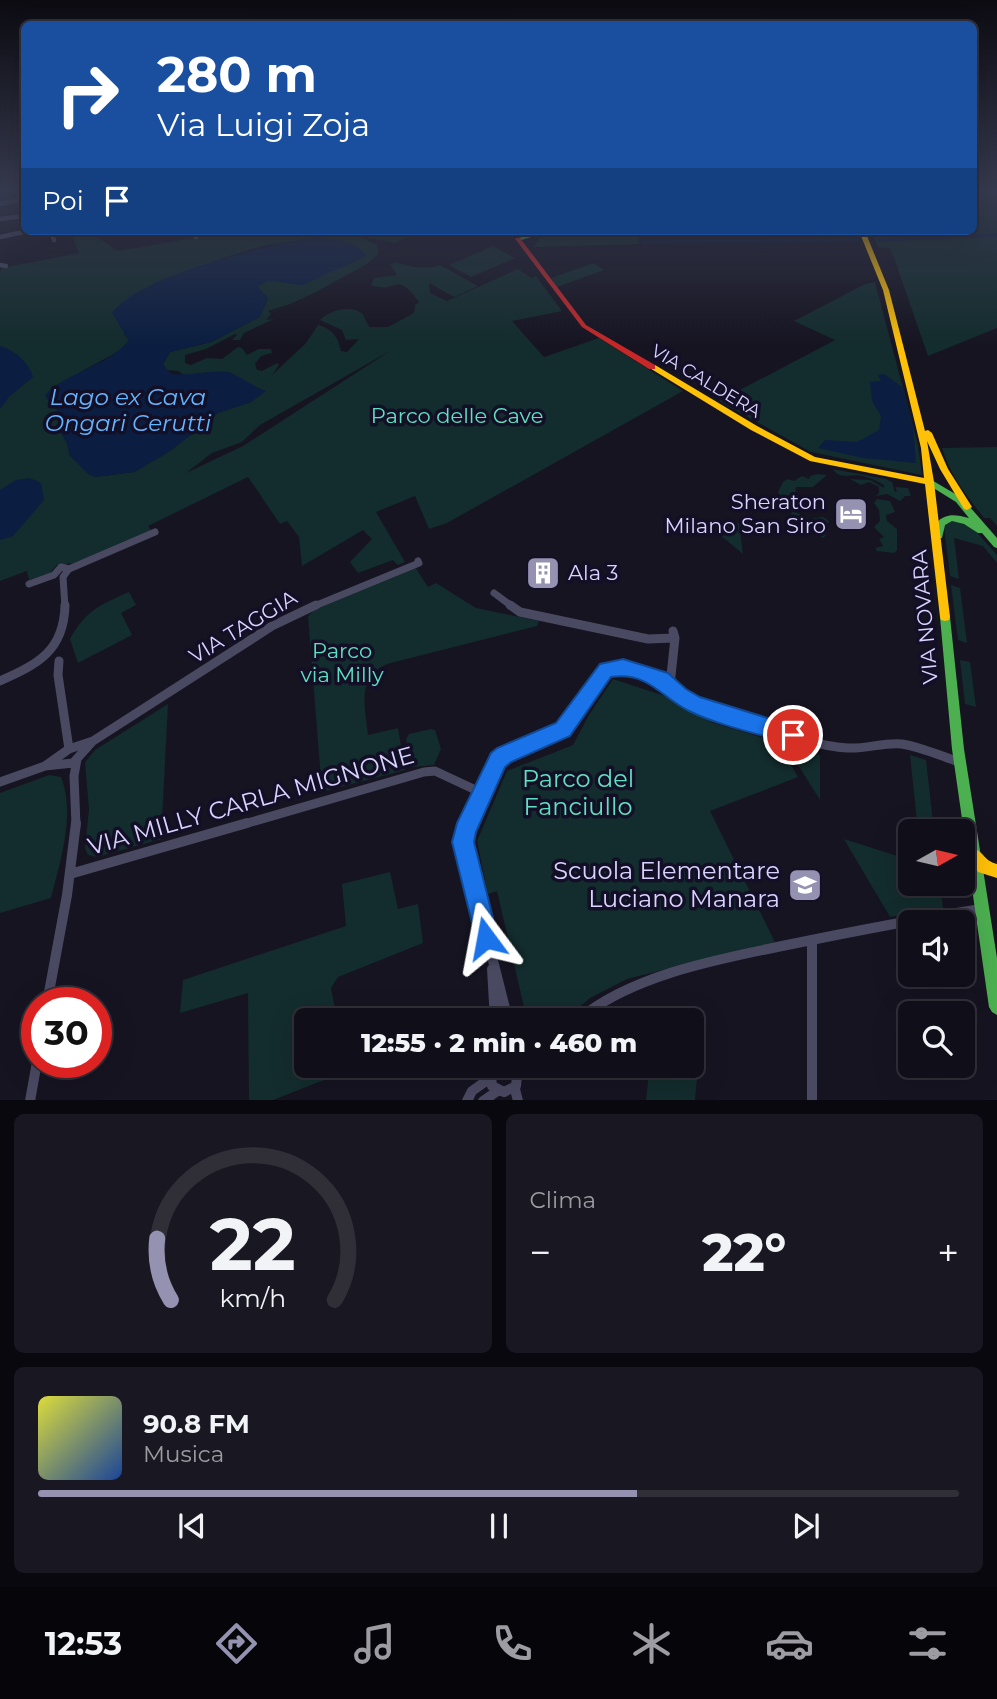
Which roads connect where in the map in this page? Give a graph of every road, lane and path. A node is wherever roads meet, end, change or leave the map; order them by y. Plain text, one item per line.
1 (521, 242) edge
2 (533, 242) edge
3 (868, 242) edge
4 (870, 242) edge
5 (532, 257) junction
6 (931, 442) junction
7 (930, 482) junction
8 (967, 507) junction
9 (155, 533) dead end
10 (996, 542) edge
11 (939, 549) junction
12 (418, 561) dead end
13 (69, 569) junction
14 (54, 575) junction
15 (63, 577) junction
16 (29, 584) dead end
17 (494, 593) dead end
18 (59, 661) dead end
19 (0, 681) edge
20 (670, 685) junction
21 (73, 753) junction
22 (960, 762) junction
23 (46, 766) junction
24 (69, 767) junction
25 (0, 782) edge
26 (482, 793) junction
27 (968, 819) edge
28 (975, 857) edge
29 (975, 868) edge
30 (997, 871) edge
31 (70, 874) junction
32 (981, 909) junction
33 (812, 941) junction
34 (491, 958) junction
35 (50, 987) edge
36 (997, 1007) edge
37 (494, 1008) edge
38 (505, 1008) edge
39 (592, 1008) edge
40 (34, 1078) edge
41 (519, 1078) edge
42 (489, 1079) joint
43 (507, 1095) edge
44 (30, 1100) edge
45 (468, 1100) edge
46 (488, 1100) edge
47 (812, 1100) edge

1 - 5 main road, VIA CALDERA
2 - 5 main road
3 - 7 main road, VIA NOVARA
4 - 6 main road, VIA NOVARA
5 - 7 main road, VIA CALDERA
6 - 7 main road
6 - 8 main road, VIA NOVARA
7 - 8 main road
7 - 11 main road, VIA NOVARA
8 - 10 main road
9 - 13 street
10 - 11 main road
11 - 22 main road, VIA NOVARA
12 - 21 street, VIA TAGGIA
13 - 14 street
13 - 15 street
14 - 15 street
14 - 16 street
15 - 19 street
17 - 20 street
18 - 21 street
20 - 22 street
20 - 26 street
21 - 23 street
21 - 24 street
21 - 24 street
22 - 27 main road, VIA NOVARA
23 - 24 street
23 - 25 street
24 - 31 street
26 - 31 street, VIA MILLY CARLA MIGNONE
26 - 34 street
28 - 30 main road
29 - 32 main road, VIA NOVARA
31 - 35 street
32 - 33 street
32 - 36 main road, VIA NOVARA
33 - 39 street
33 - 47 street
34 - 37 street
34 - 38 street
40 - 44 street
41 - 43 street
42 - 43 street
42 - 45 street
43 - 46 street

